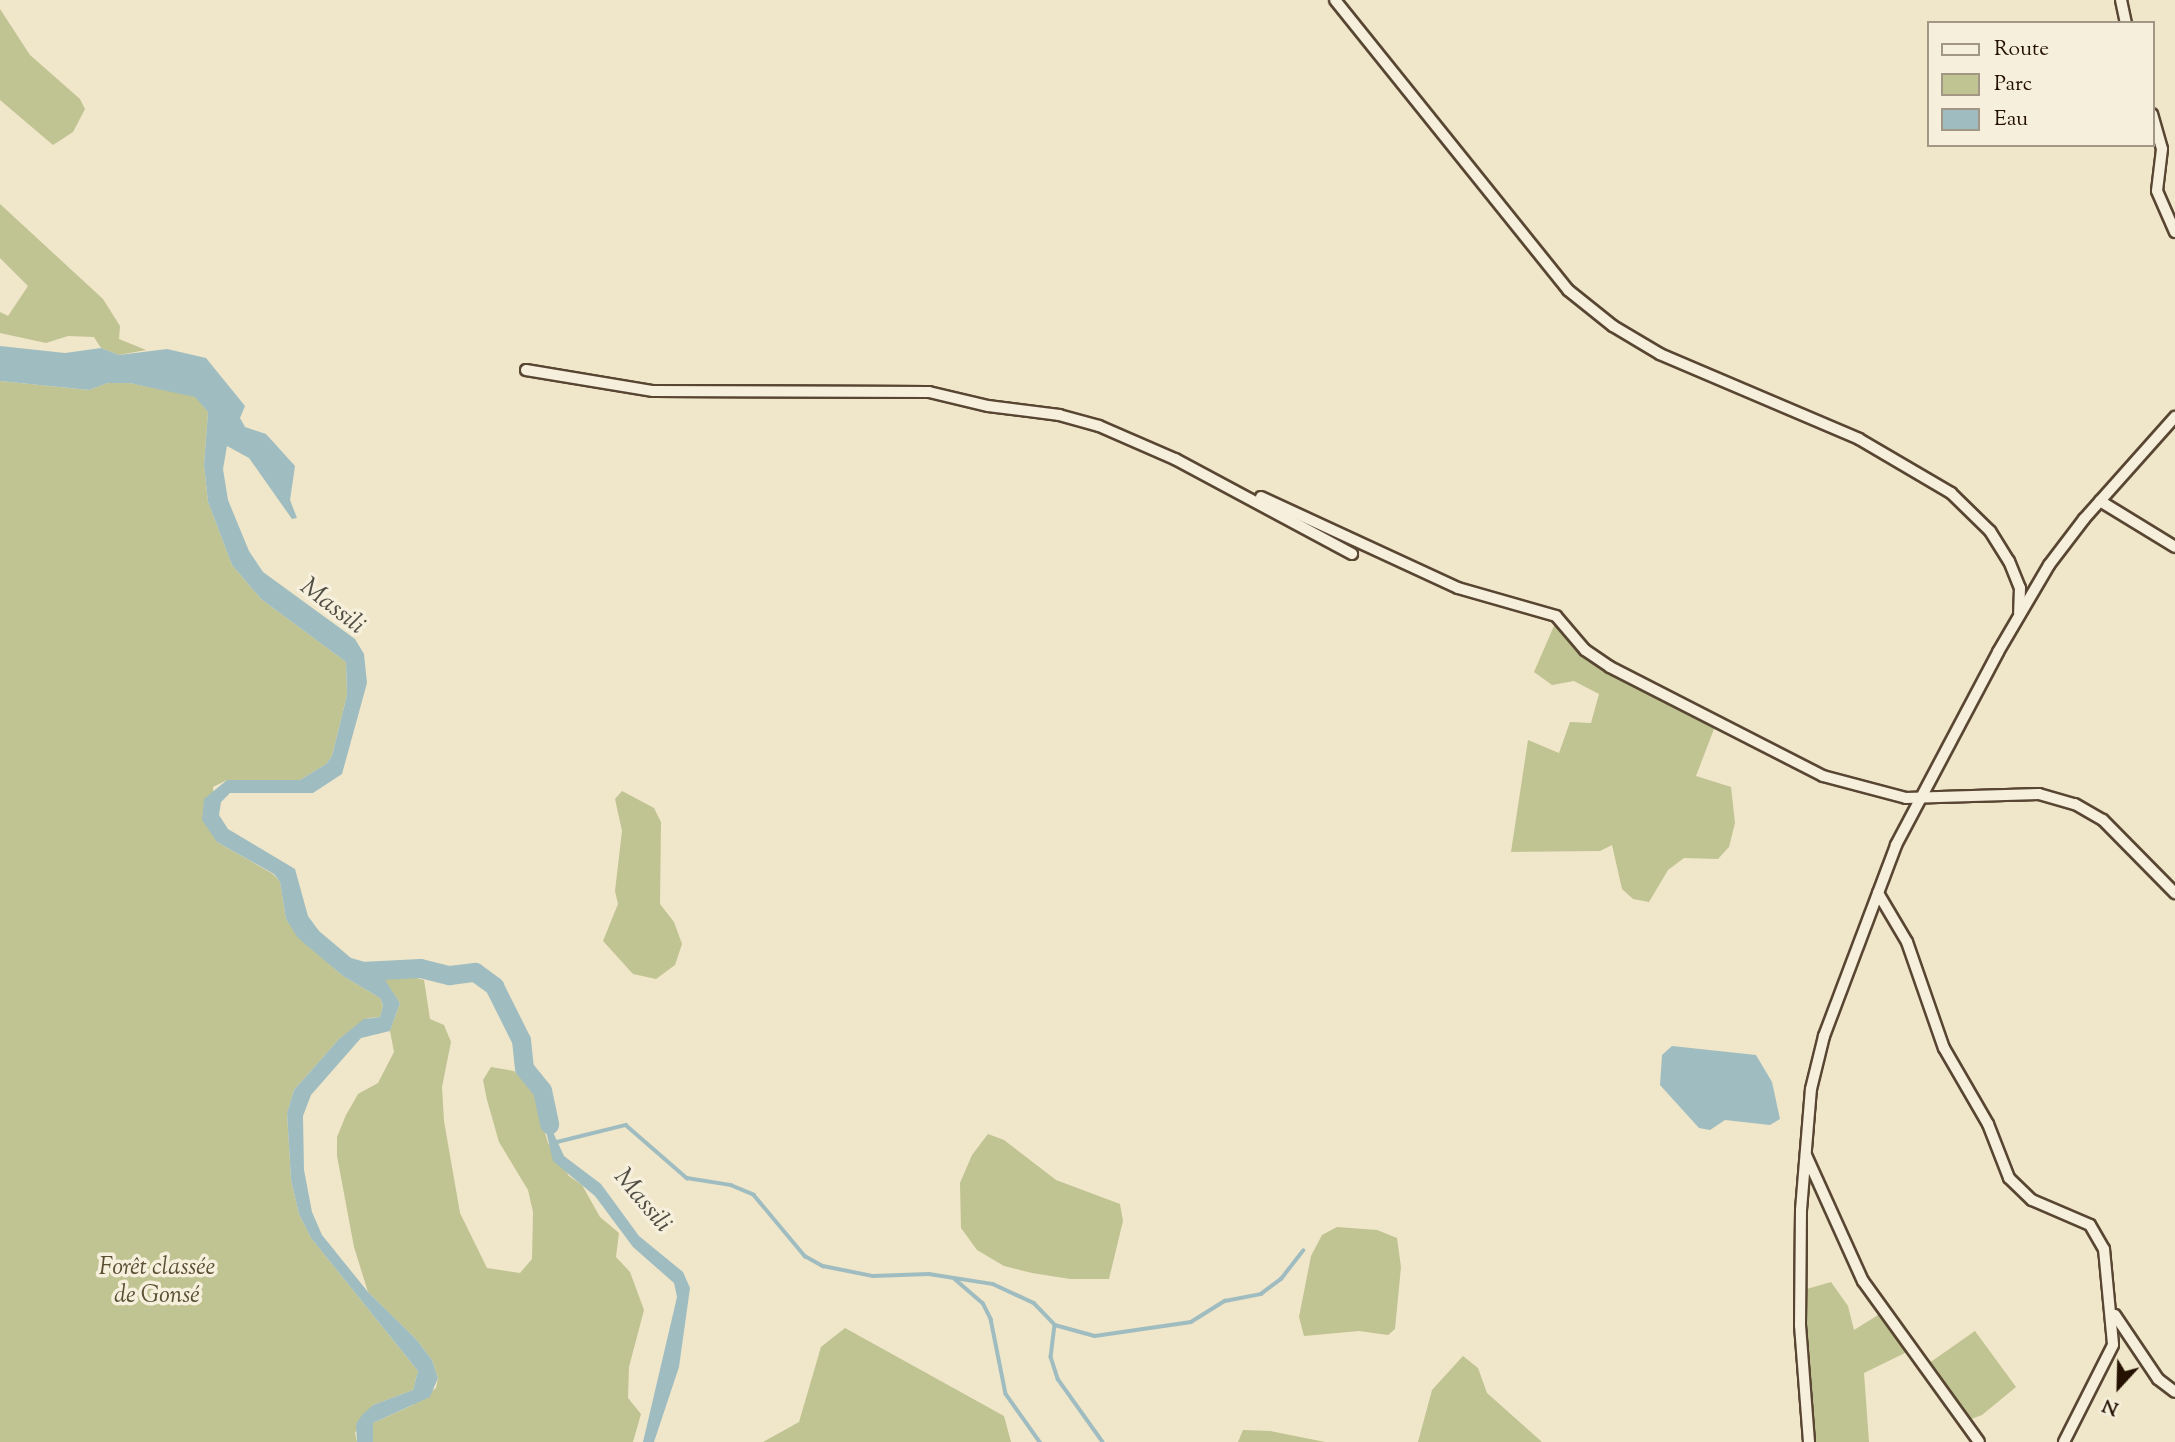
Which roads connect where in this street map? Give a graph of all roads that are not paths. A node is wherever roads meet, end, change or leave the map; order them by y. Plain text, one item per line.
1 (1335, 0) edge
2 (2122, 0) edge
3 (2126, 21) edge
4 (2154, 121) edge
5 (2175, 232) edge
6 (526, 370) dead end
7 (2175, 417) edge
8 (1261, 497) dead end
9 (2100, 501) junction
10 (2175, 547) edge
11 (1352, 554) dead end
12 (2019, 616) junction
13 (1921, 797) junction
14 (1878, 893) junction
15 (2175, 893) edge
16 (1805, 1152) junction
17 (2113, 1311) junction
18 (2175, 1392) edge
19 (1809, 1442) edge
20 (1979, 1442) edge
21 (2064, 1442) edge

1 - 12 street
2 - 3 street
4 - 5 street
6 - 11 street
7 - 9 street
8 - 13 street
9 - 10 street
9 - 12 street
12 - 13 street
13 - 14 street
13 - 15 street
14 - 16 street
14 - 17 street
16 - 19 street
16 - 20 street
17 - 18 street
17 - 21 street

